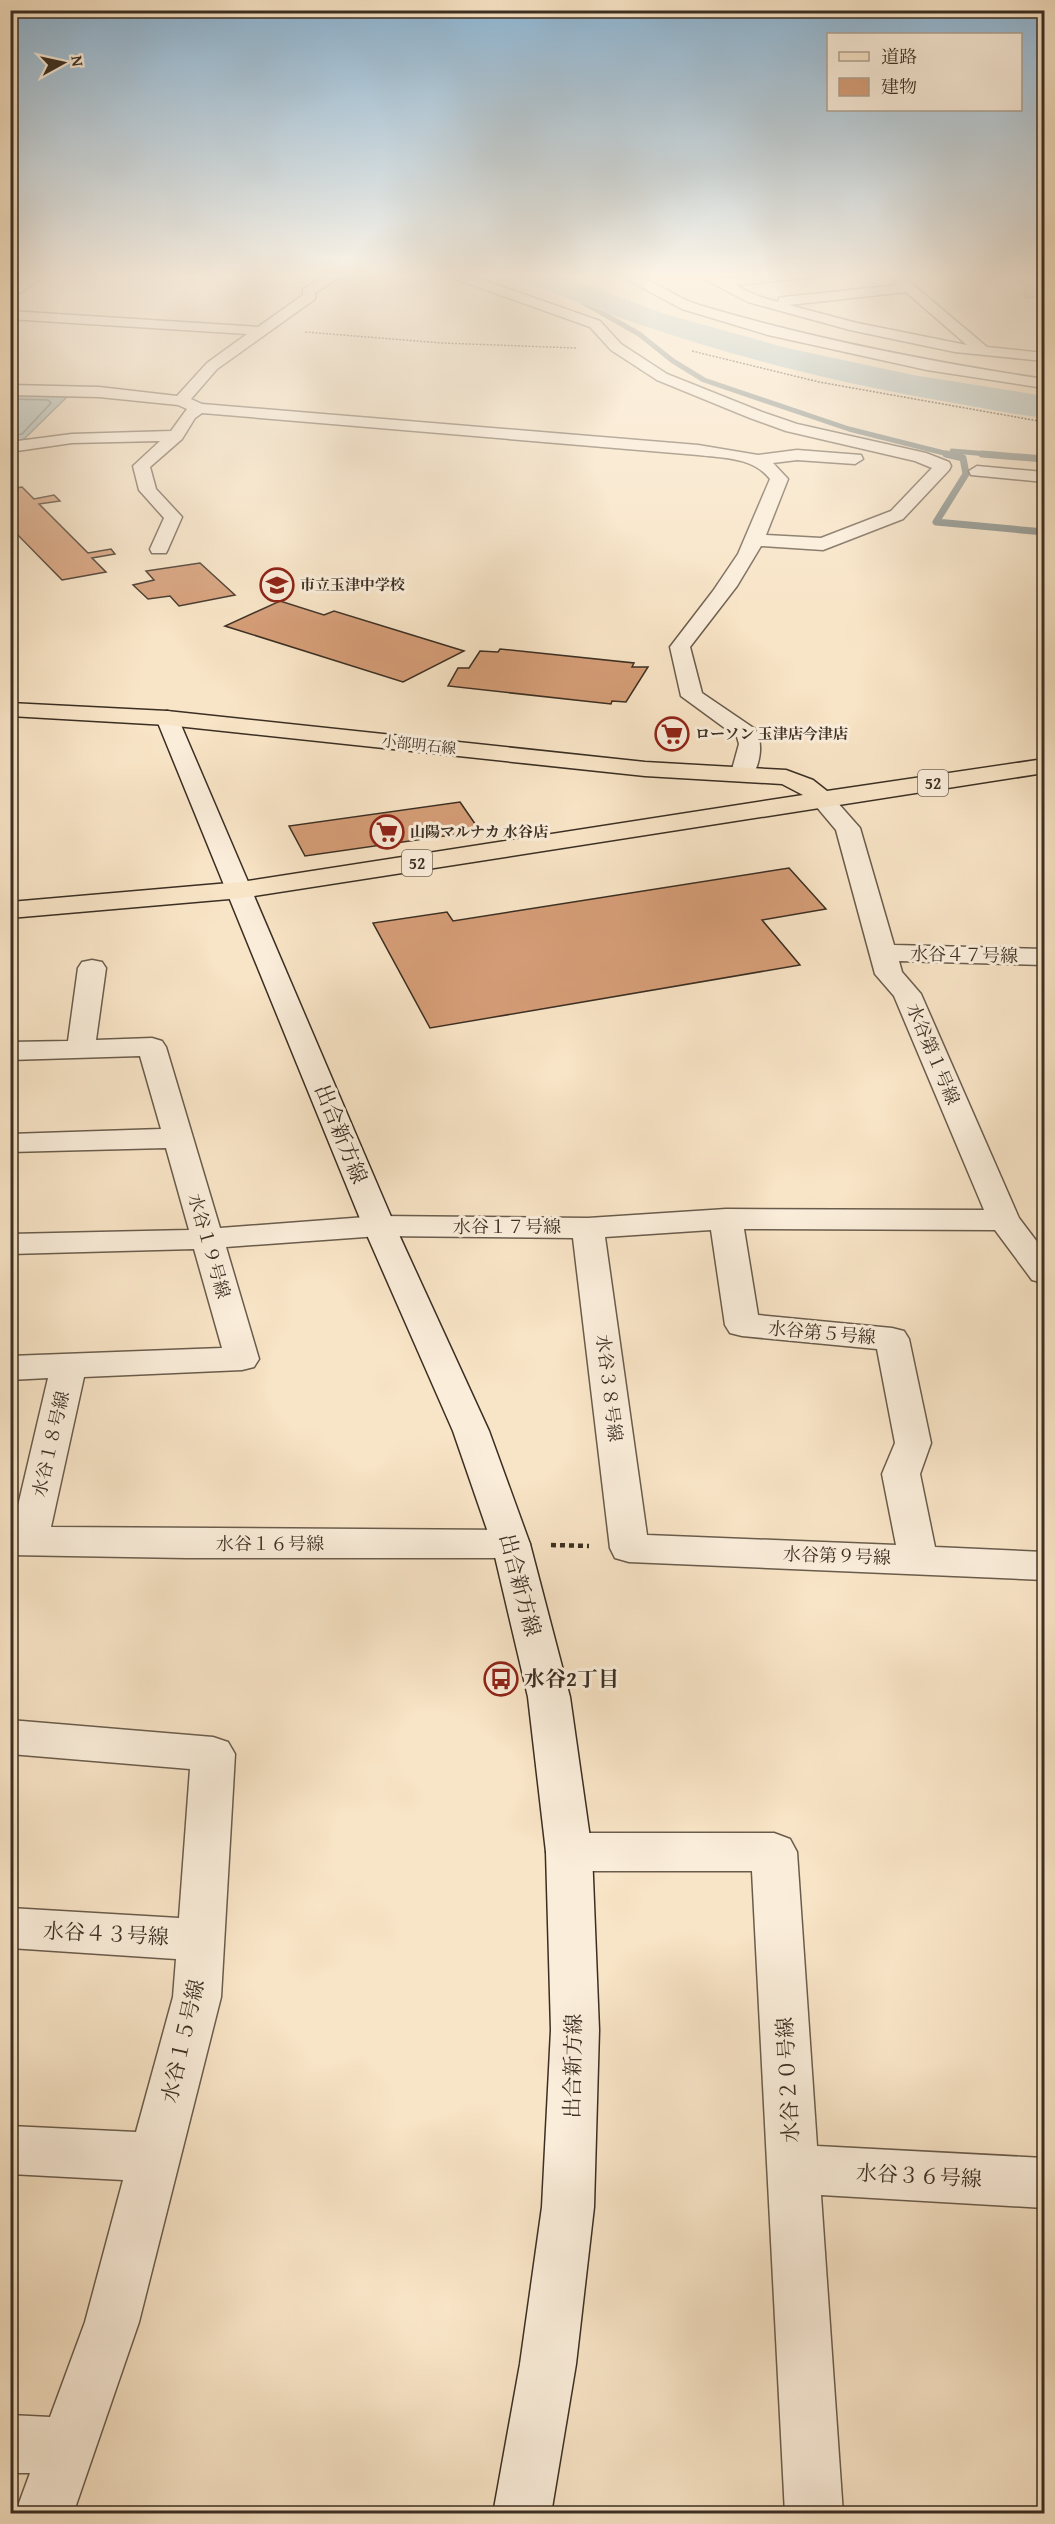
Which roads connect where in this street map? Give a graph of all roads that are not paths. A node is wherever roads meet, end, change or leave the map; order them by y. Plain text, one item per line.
1 (45, 391) edge
2 (199, 391) edge
3 (696, 391) edge
4 (190, 408) junction
5 (156, 414) dead end
6 (92, 422) dead end
7 (176, 436) junction
8 (75, 439) junction
9 (10, 447) edge
10 (759, 460) junction
11 (884, 461) dead end
12 (977, 471) dead end
13 (1044, 477) edge
14 (755, 540) junction
15 (159, 549) dead end
16 (10, 709) edge
17 (166, 718) junction
18 (1044, 766) edge
19 (743, 773) junction
20 (822, 799) junction
21 (240, 890) junction
22 (10, 910) edge
23 (884, 953) junction
24 (1044, 957) edge
25 (92, 968) dead end
26 (81, 1049) junction
27 (10, 1051) edge
28 (178, 1138) junction
29 (10, 1143) edge
30 (726, 1220) junction
31 (1004, 1220) junction
32 (379, 1226) junction
33 (588, 1228) junction
34 (207, 1239) junction
35 (10, 1244) edge
36 (1044, 1273) edge
37 (69, 1365) junction
38 (10, 1368) edge
39 (20, 1541) edge
40 (511, 1544) junction
41 (629, 1548) joint
42 (918, 1559) junction
43 (1044, 1566) edge
44 (10, 1737) edge
45 (569, 1852) junction
46 (10, 1928) edge
47 (201, 1940) junction
48 (10, 2150) edge
49 (155, 2157) junction
50 (793, 2169) junction
51 (1044, 2183) edge
52 (10, 2444) edge
53 (68, 2446) junction
54 (44, 2514) edge
55 (522, 2514) edge
56 (814, 2514) edge

1 - 4 street
2 - 4 street
3 - 14 street
4 - 5 street
4 - 7 street
4 - 10 street
6 - 8 street
7 - 8 street
7 - 15 street
8 - 9 street
10 - 11 street
10 - 14 street
12 - 13 street
14 - 19 street
16 - 17 main road, 小部明石線
17 - 19 main road, 小部明石線
17 - 21 street, 出合新方線
18 - 20 main road, 52
19 - 20 main road, 小部明石線
20 - 21 main road, 52
20 - 23 street, 水谷第１号線
21 - 22 main road, 52
21 - 32 street, 出合新方線
23 - 24 street, 水谷４７号線
23 - 31 street, 水谷第１号線
25 - 26 street
26 - 27 street, 水谷１９号線
26 - 28 street, 水谷１９号線
28 - 29 street
28 - 34 street, 水谷１９号線
30 - 31 street, 水谷１７号線
30 - 33 street, 水谷１７号線
30 - 42 street, 水谷第５号線
31 - 36 street, 水谷第１号線
32 - 33 street, 水谷１７号線
32 - 34 street, 水谷１７号線
32 - 40 street, 出合新方線
33 - 41 street, 水谷３８号線
34 - 35 street, 水谷１７号線
34 - 37 street, 水谷１９号線
37 - 38 street, 水谷１９号線
37 - 39 street, 水谷１８号線
39 - 40 street, 水谷１６号線
40 - 45 street, 出合新方線
41 - 42 street, 水谷第９号線
42 - 43 street, 水谷第９号線
44 - 47 street, 水谷１５号線
45 - 50 street, 水谷２０号線
45 - 55 street, 出合新方線
46 - 47 street, 水谷４３号線
47 - 49 street, 水谷１５号線
48 - 49 street
49 - 53 street, 水谷１５号線
50 - 51 street, 水谷３６号線
50 - 56 street, 水谷２０号線
52 - 53 street
53 - 54 street, 水谷１５号線

